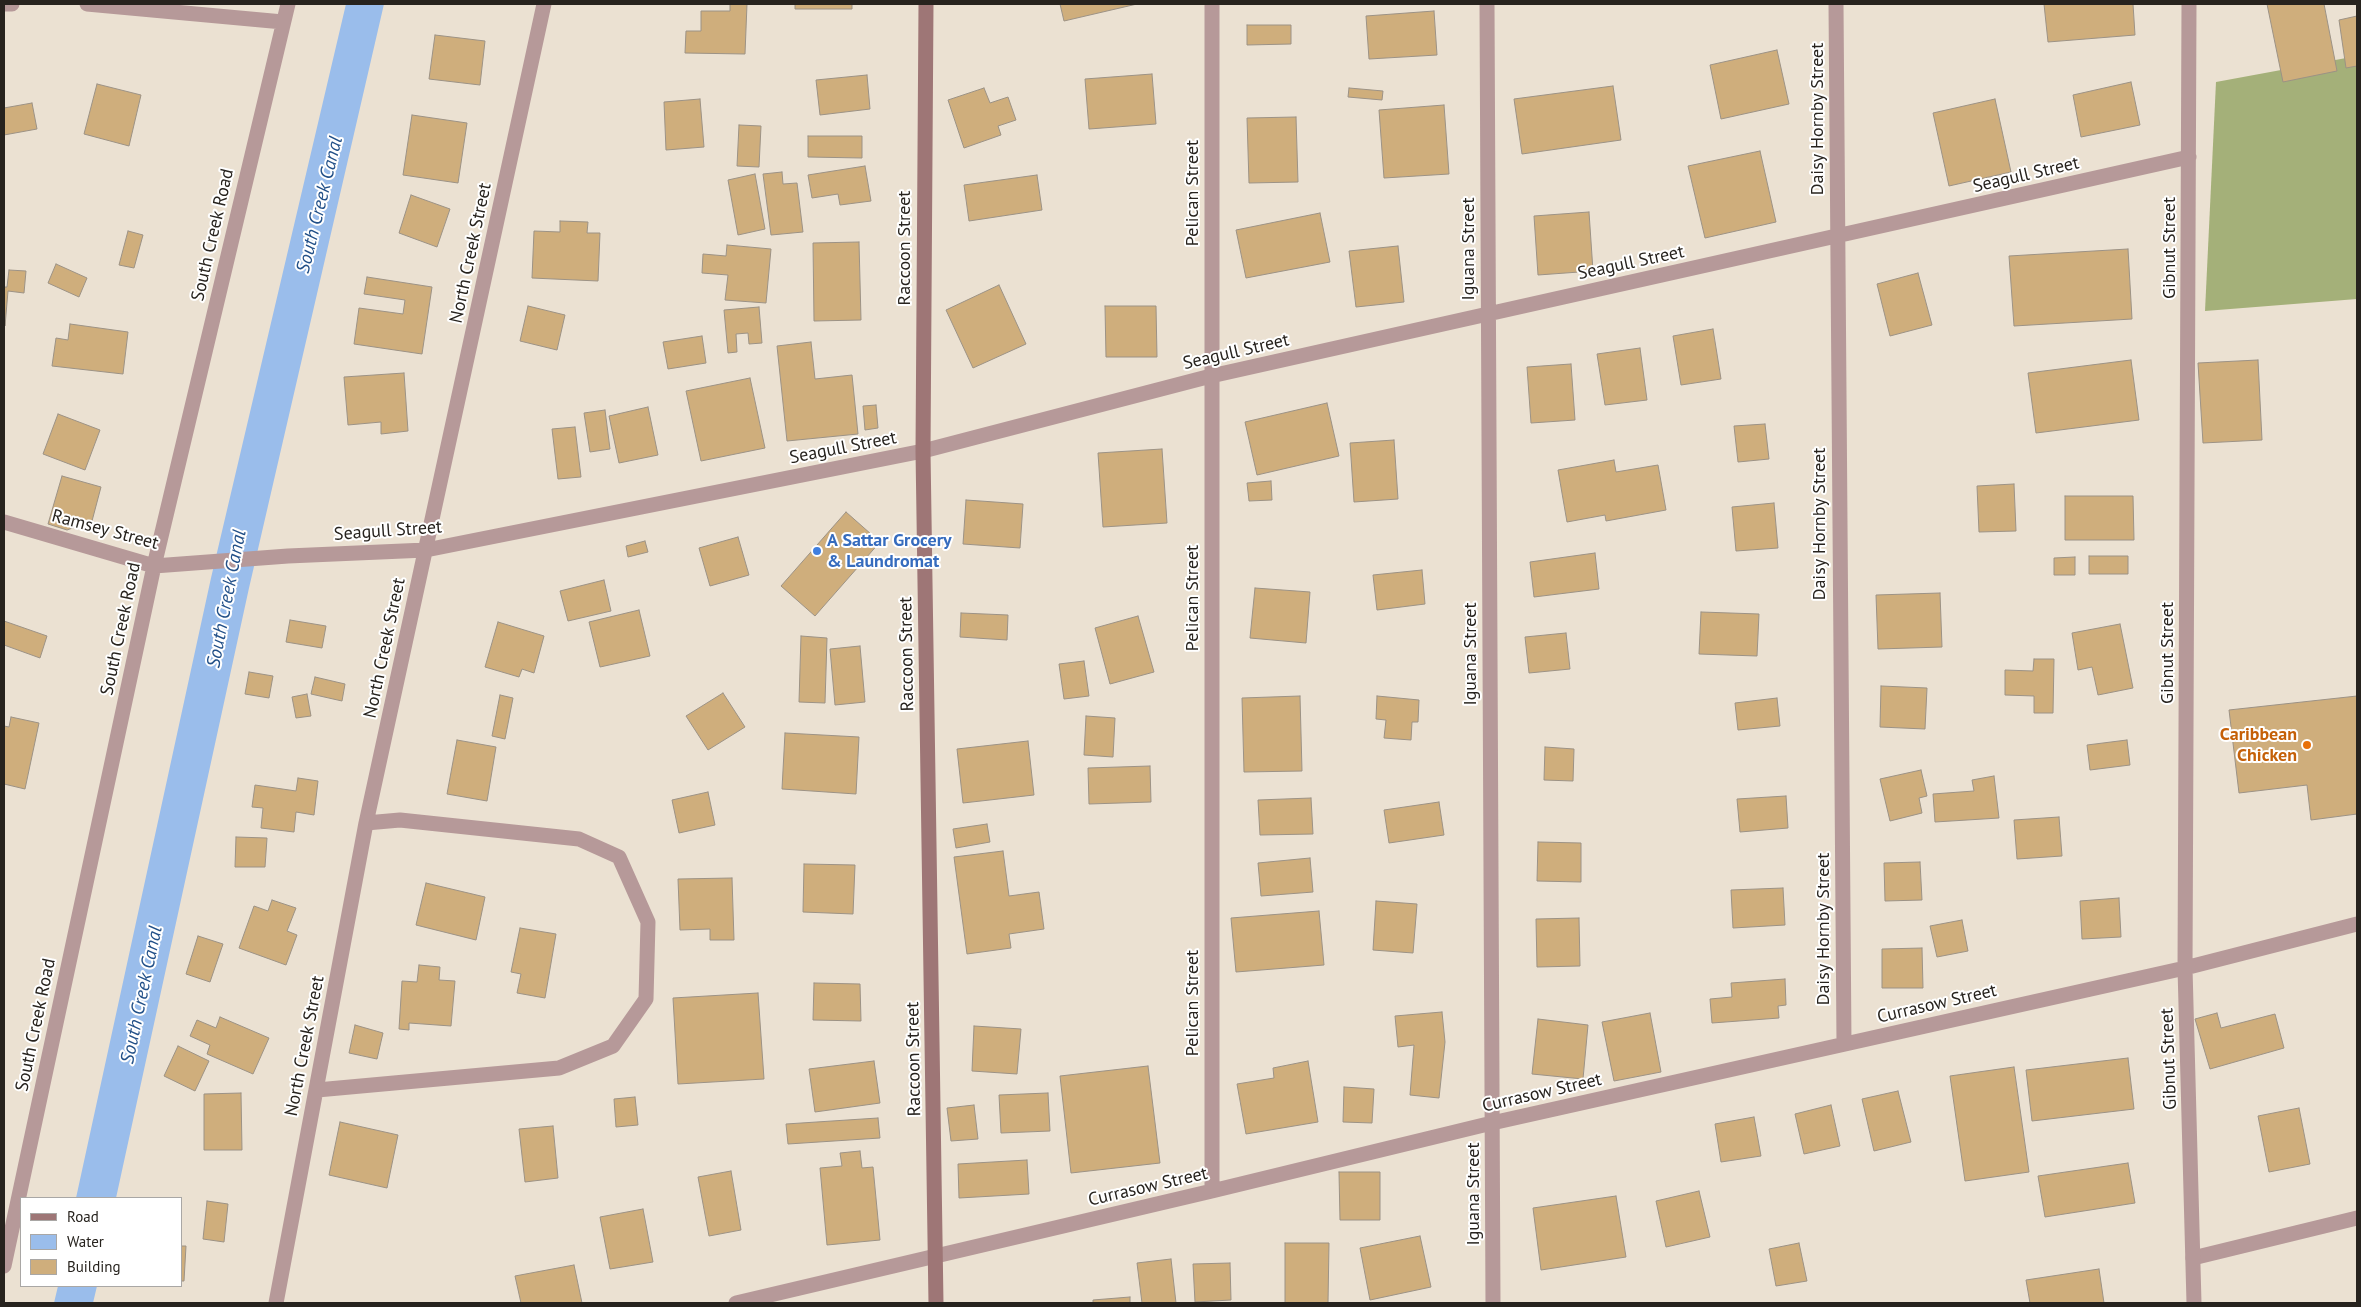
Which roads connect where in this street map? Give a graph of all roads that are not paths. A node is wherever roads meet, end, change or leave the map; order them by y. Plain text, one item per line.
1 (4, 4) edge
2 (12, 4) edge
3 (87, 4) edge
4 (288, 4) edge
5 (544, 4) edge
6 (926, 4) edge
7 (1212, 4) edge
8 (1486, 4) edge
9 (1836, 4) edge
10 (2189, 4) edge
11 (283, 22) junction
12 (2189, 157) junction
13 (1837, 238) junction
14 (1488, 314) junction
15 (1211, 376) junction
16 (923, 451) junction
17 (4, 522) edge
18 (426, 550) junction
19 (288, 556) joint
20 (154, 566) junction
21 (366, 823) junction
22 (2357, 924) edge
23 (2185, 968) junction
24 (1844, 1044) junction
25 (316, 1090) junction
26 (1492, 1123) junction
27 (1212, 1192) junction
28 (2357, 1218) edge
29 (936, 1257) junction
30 (2193, 1258) junction
31 (4, 1266) edge
32 (276, 1303) edge
33 (736, 1303) edge
34 (936, 1303) edge
35 (1493, 1303) edge
36 (2194, 1303) edge

1 - 2 street
3 - 11 street
4 - 11 street, South Creek Road
5 - 18 street, North Creek Street
6 - 16 street, Raccoon Street
7 - 15 street, Pelican Street
8 - 14 street, Iguana Street
9 - 13 street, Daisy Hornby Street
10 - 12 street, Gibnut Street
11 - 20 street, South Creek Road
12 - 13 street, Seagull Street
12 - 23 street, Gibnut Street
13 - 14 street, Seagull Street
13 - 24 street, Daisy Hornby Street
14 - 15 street, Seagull Street
14 - 26 street, Iguana Street
15 - 16 street, Seagull Street
15 - 27 street, Pelican Street
16 - 18 street, Seagull Street
16 - 29 street, Raccoon Street
17 - 20 street, Ramsey Street
18 - 19 street, Seagull Street
18 - 21 street, North Creek Street
19 - 20 street, Ramsey Street
20 - 31 street, South Creek Road
21 - 25 street, North Creek Street
21 - 25 street
22 - 23 street, Currasow Street
23 - 24 street, Currasow Street
23 - 30 street, Gibnut Street
24 - 26 street, Currasow Street
25 - 32 street, North Creek Street
26 - 27 street, Currasow Street
26 - 35 street, Iguana Street
27 - 29 street, Currasow Street
28 - 30 street
29 - 33 street, Currasow Street
29 - 34 street, Raccoon Street
30 - 36 street, Gibnut Street

